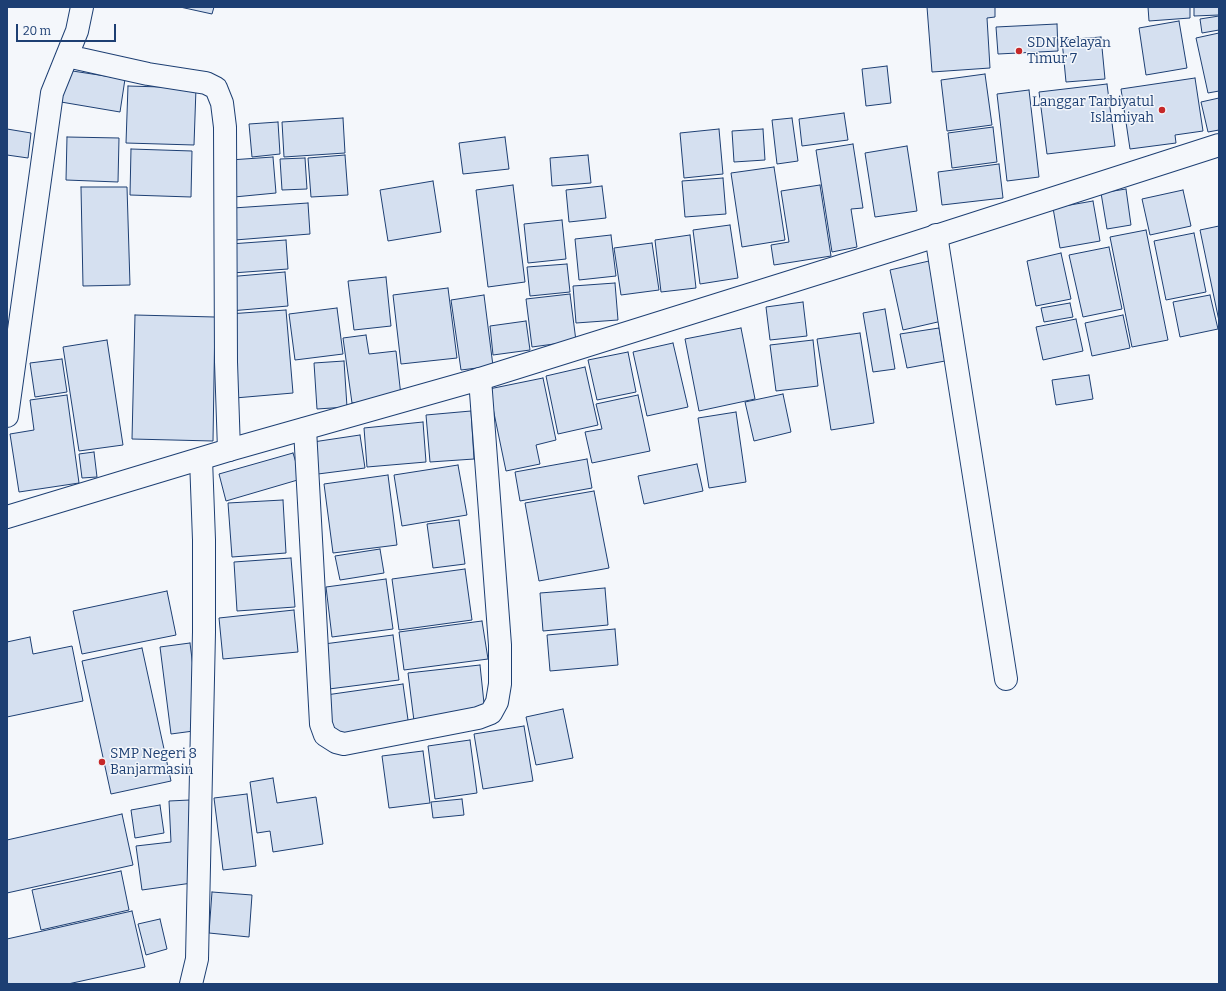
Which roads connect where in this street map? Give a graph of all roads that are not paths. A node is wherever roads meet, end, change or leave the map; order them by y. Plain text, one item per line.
1 (82, 7) edge
2 (67, 56) junction
3 (1219, 145) edge
4 (936, 235) junction
5 (480, 379) junction
6 (7, 416) edge
7 (305, 429) junction
8 (229, 450) junction
9 (201, 459) junction
10 (7, 517) edge
11 (1006, 679) dead end
12 (191, 984) edge

1 - 2 street
2 - 6 street
2 - 8 street
3 - 4 street
4 - 5 street
4 - 11 street
5 - 7 street
5 - 7 street
7 - 8 street
8 - 9 street
9 - 10 street
9 - 12 street

